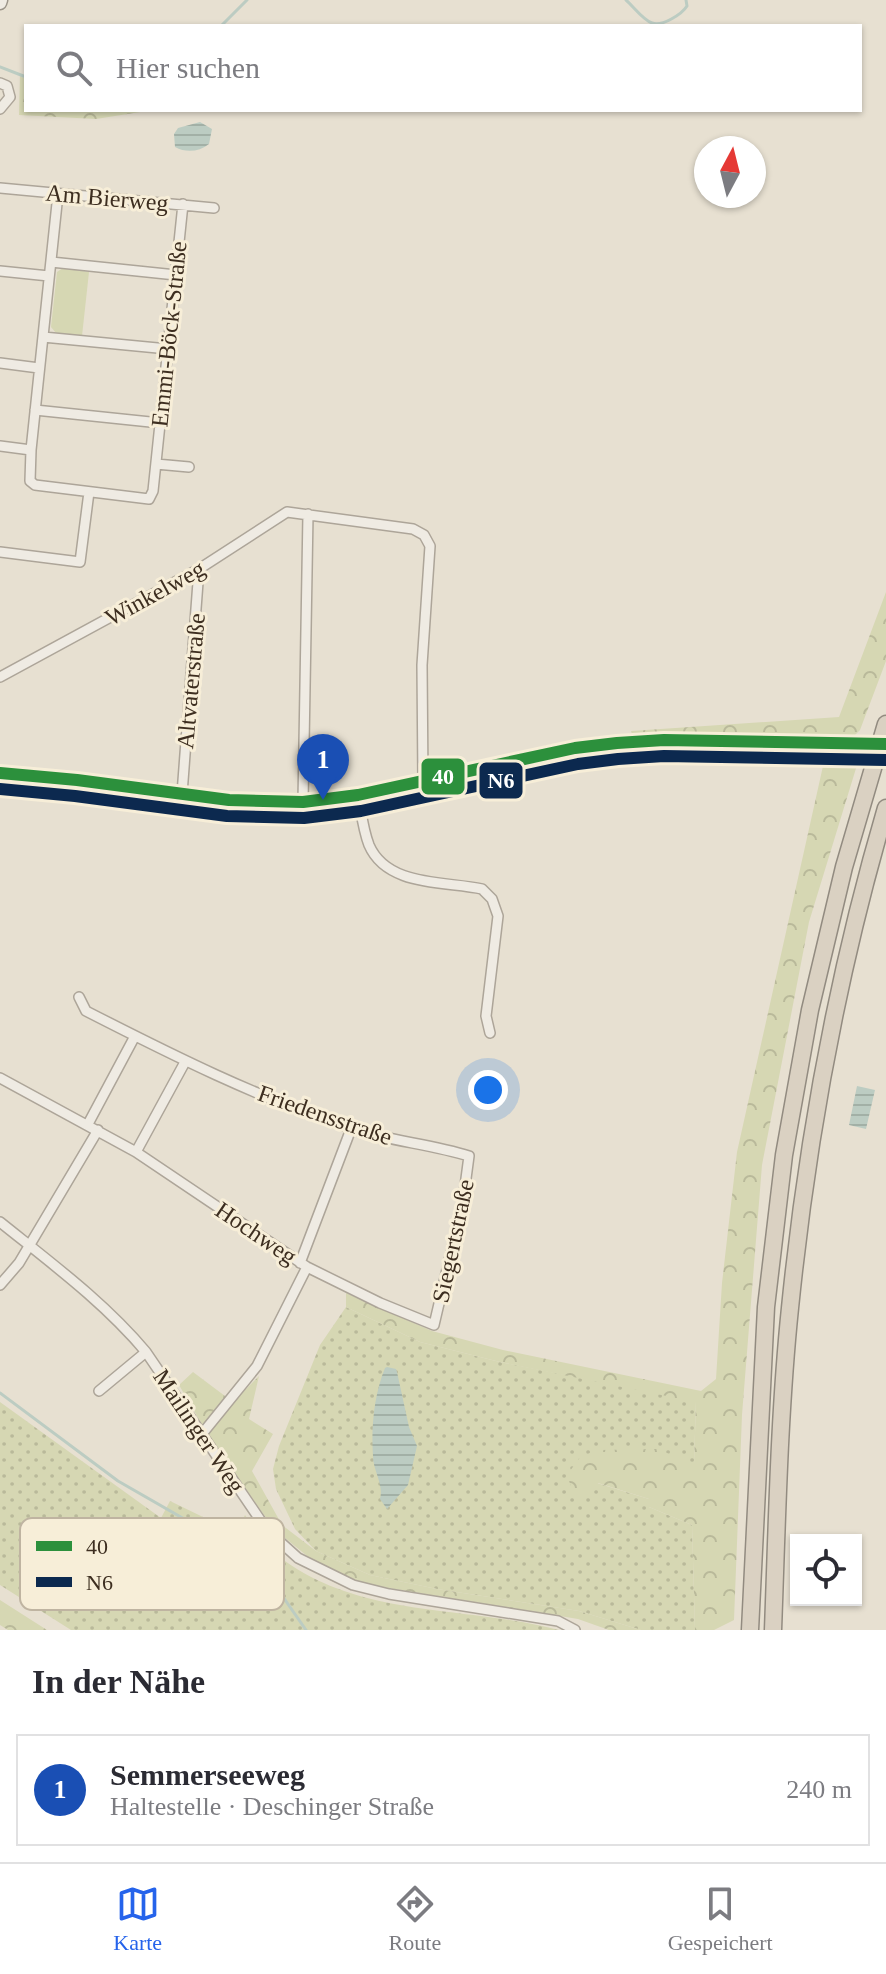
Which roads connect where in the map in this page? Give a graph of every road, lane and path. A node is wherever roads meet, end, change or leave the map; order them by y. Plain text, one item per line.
1 (0, 83) edge
2 (0, 109) edge
3 (0, 188) edge
4 (58, 194) junction
5 (183, 204) junction
6 (214, 208) dead end
7 (51, 262) junction
8 (0, 271) edge
9 (176, 275) junction
10 (49, 276) junction
11 (43, 337) junction
12 (168, 349) junction
13 (0, 363) edge
14 (39, 368) junction
15 (35, 410) junction
16 (160, 423) junction
17 (0, 446) edge
18 (31, 450) junction
19 (156, 464) junction
20 (189, 467) dead end
21 (89, 492) junction
22 (308, 514) junction
23 (0, 552) edge
24 (199, 569) junction
25 (0, 677) edge
26 (886, 724) edge
27 (886, 744) edge
28 (0, 773) edge
29 (423, 782) junction
30 (182, 794) junction
31 (358, 795) junction
32 (303, 802) junction
33 (886, 808) edge
34 (79, 997) dead end
35 (490, 1033) dead end
36 (135, 1036) junction
37 (185, 1062) junction
38 (0, 1078) edge
39 (88, 1124) junction
40 (351, 1129) junction
41 (98, 1130) junction
42 (136, 1152) junction
43 (469, 1156) joint
44 (0, 1222) edge
45 (28, 1245) junction
46 (304, 1265) junction
47 (0, 1285) edge
48 (434, 1325) joint
49 (146, 1352) junction
50 (99, 1391) dead end
51 (202, 1434) junction
52 (259, 1518) edge
53 (284, 1548) edge
54 (774, 1627) edge
55 (575, 1630) edge
56 (750, 1630) edge

1 - 2 street
3 - 4 street, Am Bierweg
4 - 5 street, Am Bierweg
4 - 7 street
5 - 6 street, Am Bierweg
5 - 9 street, Emmi-Böck-Straße
7 - 9 street
7 - 10 street
8 - 10 street
9 - 12 street, Emmi-Böck-Straße
10 - 11 street
11 - 12 street
11 - 14 street
12 - 16 street, Emmi-Böck-Straße
13 - 14 street
14 - 15 street
15 - 16 street
15 - 18 street
16 - 19 street, Emmi-Böck-Straße
17 - 18 street
18 - 21 street, Emmi-Böck-Straße
19 - 20 street
19 - 21 street, Emmi-Böck-Straße
21 - 23 street
22 - 24 street, Winkelweg
22 - 29 street
22 - 32 street
24 - 25 street, Winkelweg
24 - 30 street, Altvaterstraße
26 - 56 highway
27 - 29 street, bridge
28 - 30 street
29 - 31 street
30 - 32 street
31 - 32 street
31 - 35 street
33 - 54 highway
34 - 36 street, Friedensstraße
36 - 37 street, Friedensstraße
36 - 39 street
37 - 40 street, Friedensstraße
37 - 42 street
38 - 39 street, Hochweg
39 - 41 street, Hochweg
40 - 43 street, Friedensstraße
40 - 46 street
41 - 42 street, Hochweg
41 - 45 street
42 - 46 street, Hochweg
43 - 48 street, Siegertstraße
44 - 45 street, Mailinger Weg
45 - 47 street
45 - 49 street, Mailinger Weg
46 - 48 street, Hochweg
46 - 51 street
49 - 50 street, Mailinger Weg
49 - 51 street, Mailinger Weg
51 - 52 street, Mailinger Weg
53 - 55 street, Mailinger Weg

